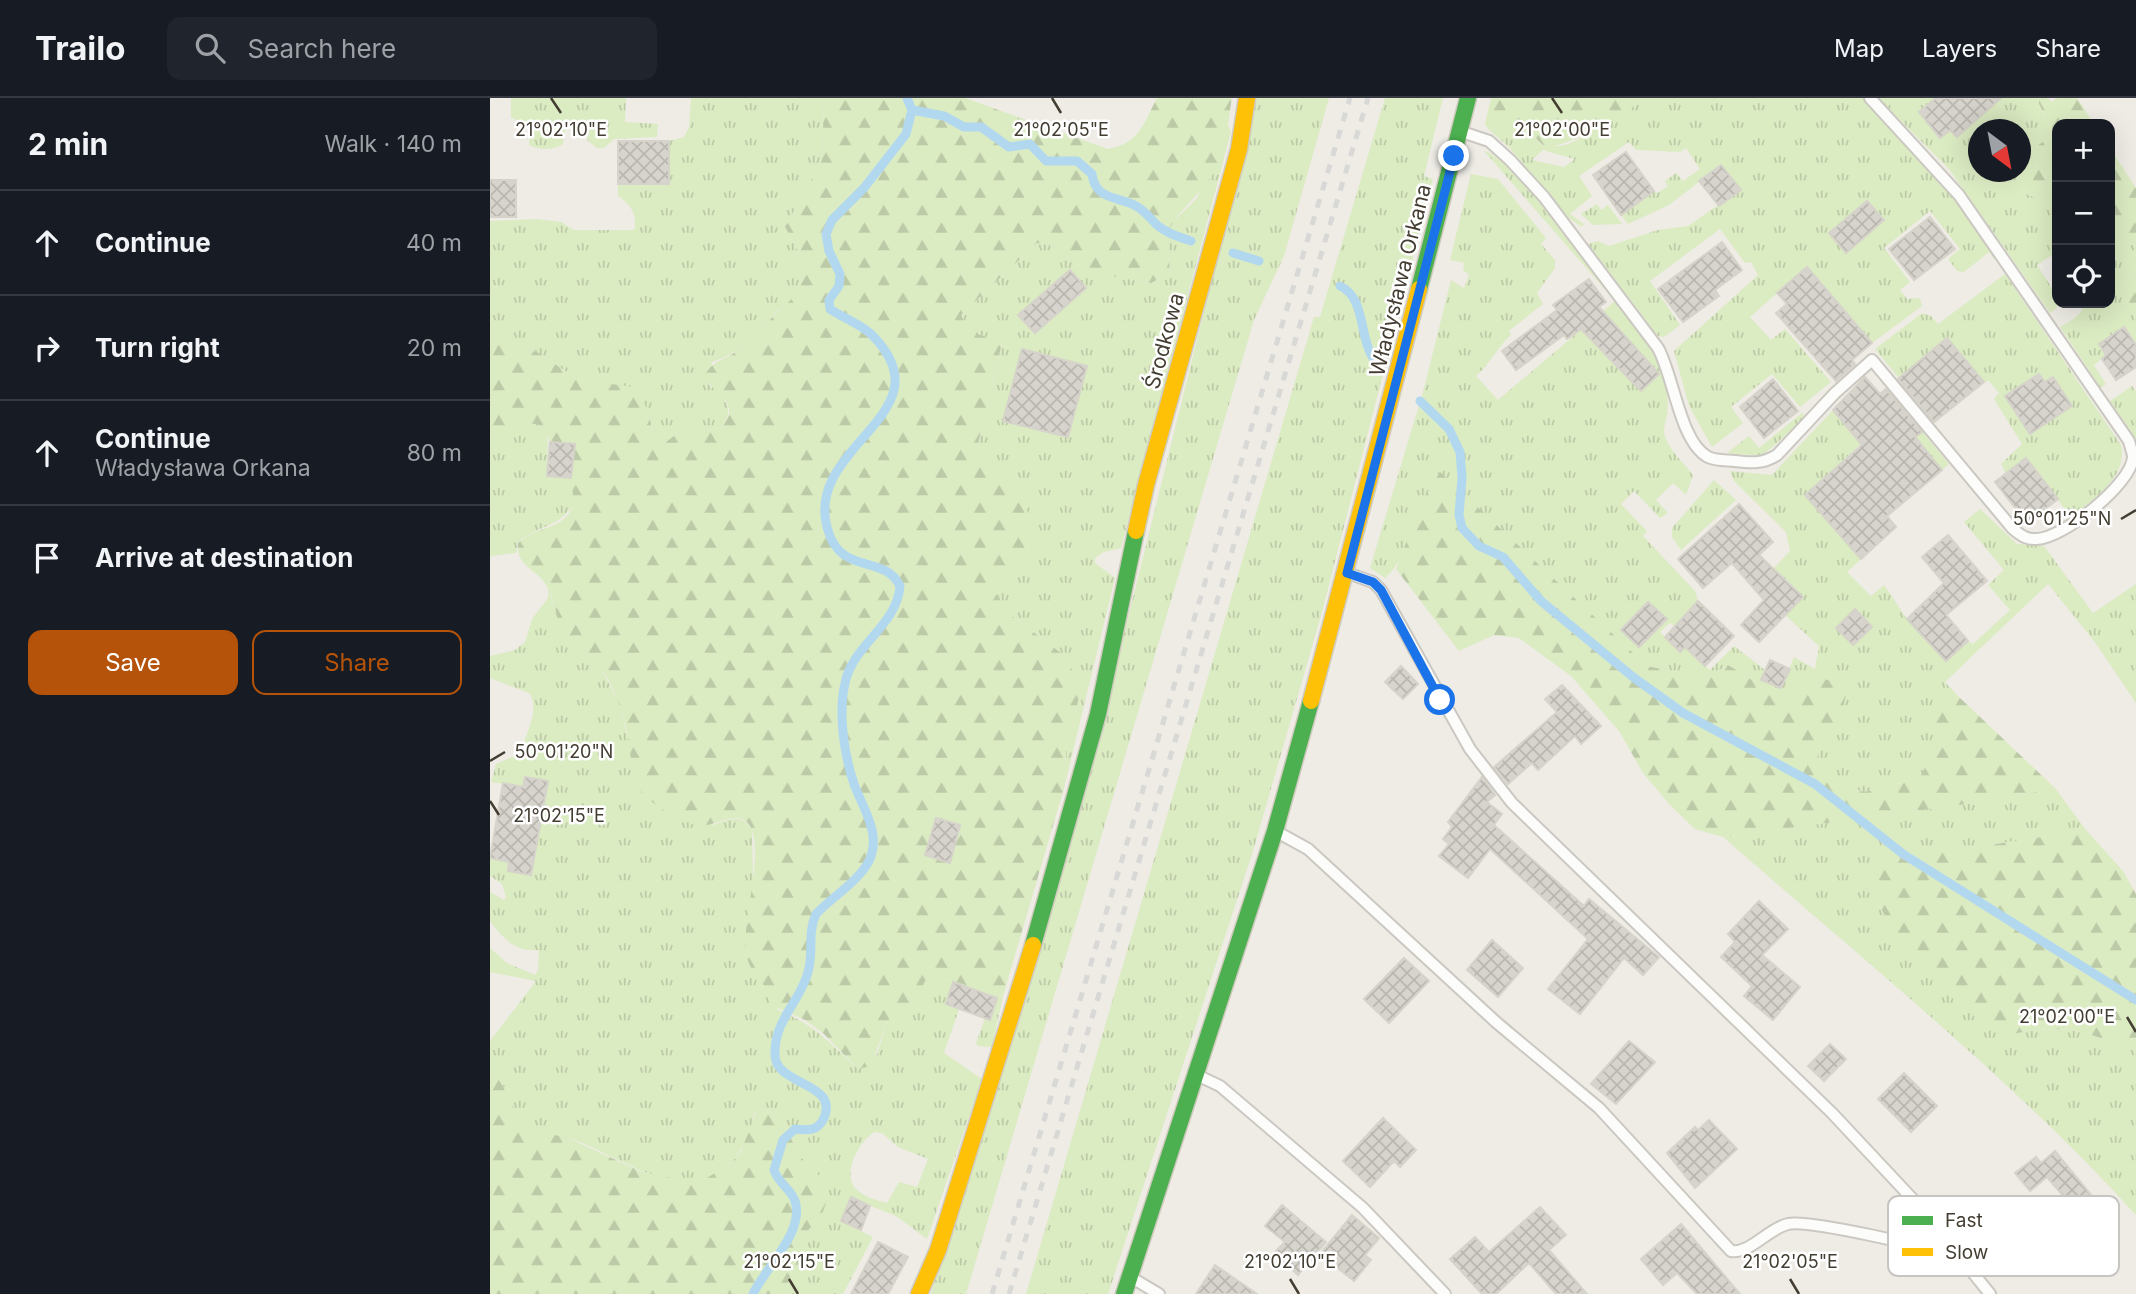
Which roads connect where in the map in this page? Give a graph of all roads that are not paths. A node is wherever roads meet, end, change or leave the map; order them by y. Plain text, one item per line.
1 (1247, 98) edge
2 (1468, 98) edge
3 (1870, 98) edge
4 (1459, 131) junction
5 (1347, 573) junction
6 (1275, 831) junction
7 (1197, 1075) junction
8 (1910, 1196) edge
9 (1888, 1240) edge
10 (1130, 1276) junction
11 (1974, 1276) edge
12 (919, 1294) edge
13 (1124, 1294) edge
14 (1159, 1294) edge
15 (1445, 1294) edge
16 (1990, 1294) edge

1 - 12 street, Środkowa
2 - 4 street, Władysława Orkana
3 - 4 lane
4 - 5 street, Władysława Orkana
5 - 6 street, Władysława Orkana
5 - 8 lane
6 - 7 street, Władysława Orkana
6 - 9 lane
7 - 10 street, Władysława Orkana
7 - 15 lane
10 - 13 street, Władysława Orkana
10 - 14 lane
11 - 16 lane

